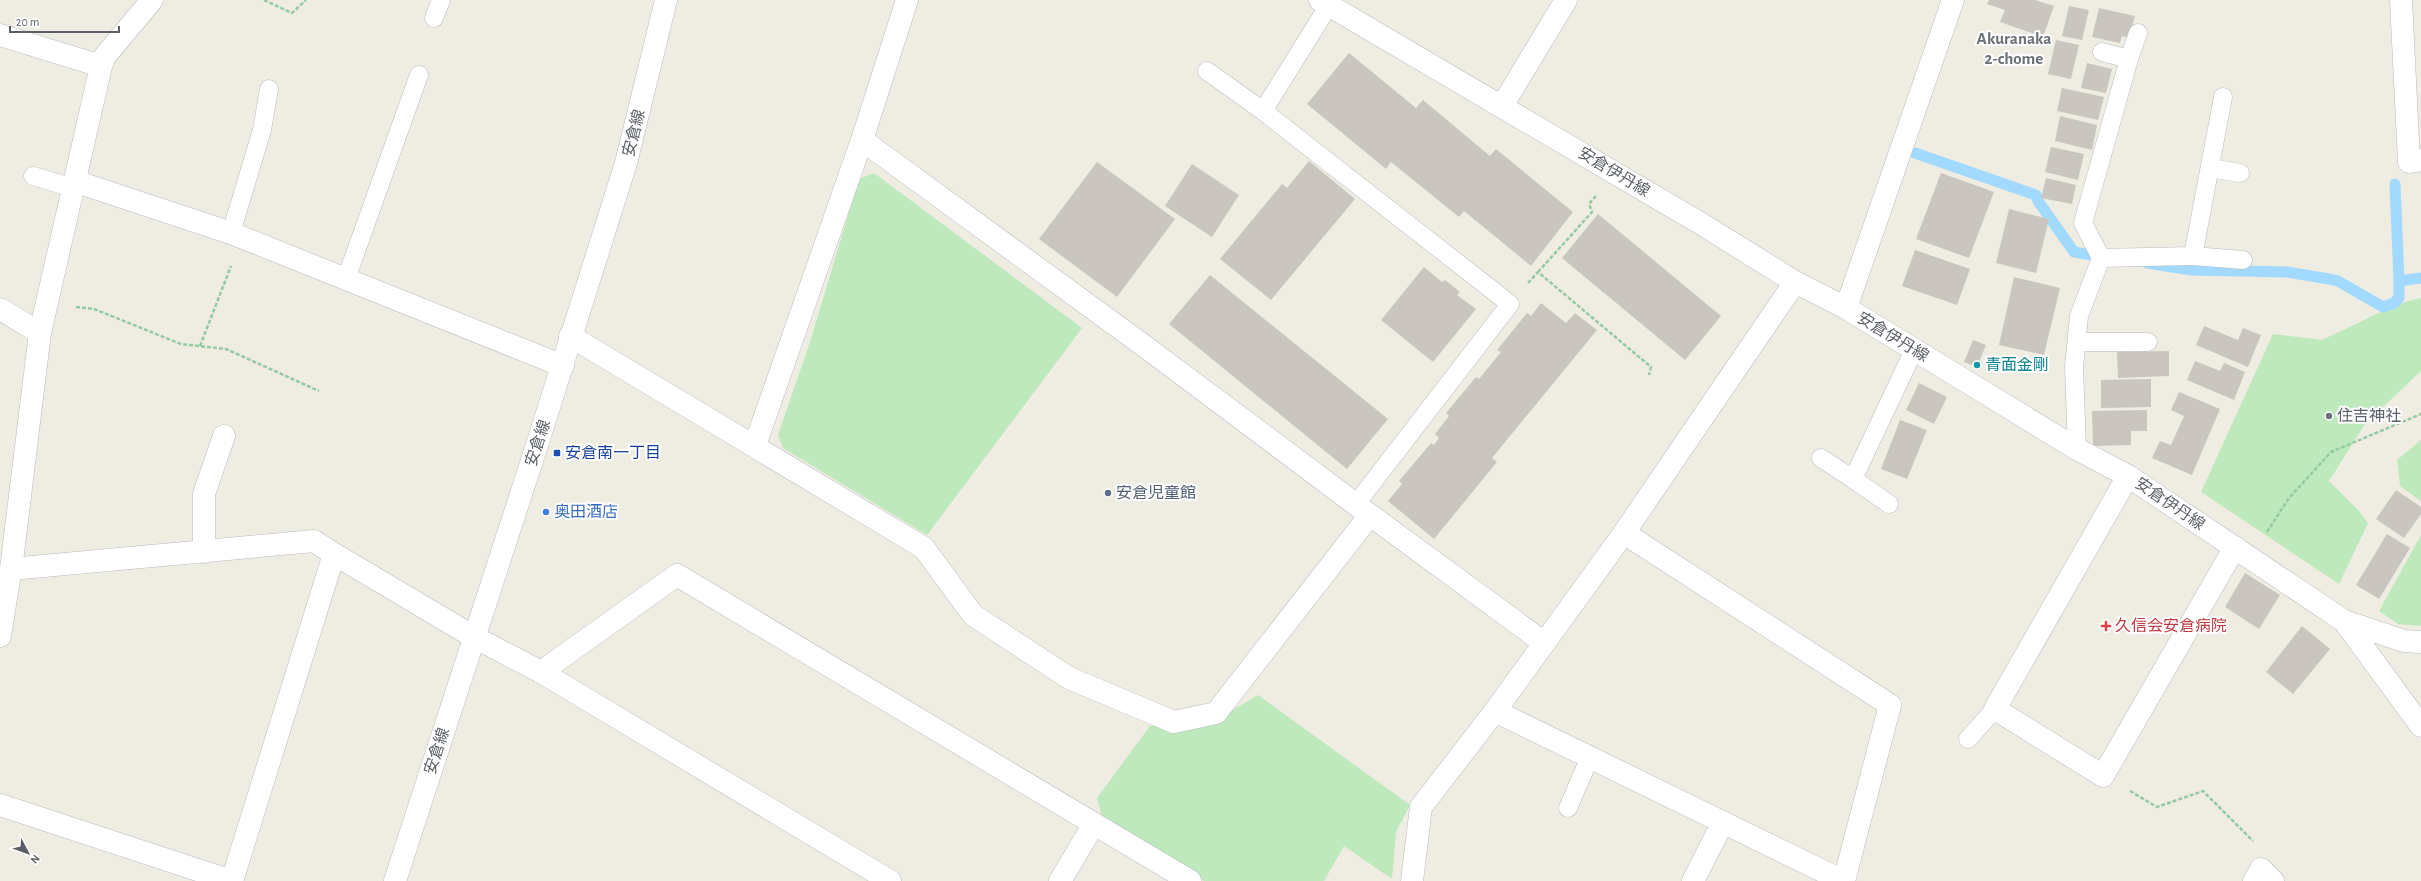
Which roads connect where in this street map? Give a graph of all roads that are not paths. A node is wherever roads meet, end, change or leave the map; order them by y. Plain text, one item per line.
1 (152, 0) edge
2 (441, 0) edge
3 (666, 0) edge
4 (907, 0) edge
5 (1566, 0) edge
6 (1953, 0) edge
7 (2401, 0) edge
8 (1325, 3) edge
9 (434, 18) dead end
10 (2138, 33) dead end
11 (0, 35) edge
12 (2102, 52) dead end
13 (2129, 59) junction
14 (101, 66) junction
15 (1207, 71) dead end
16 (419, 76) dead end
17 (269, 89) dead end
18 (2223, 98) dead end
19 (1502, 106) junction
20 (1264, 111) junction
21 (862, 140) junction
22 (2421, 160) edge
23 (2210, 168) junction
24 (2240, 173) dead end
25 (33, 176) dead end
26 (74, 181) junction
27 (236, 235) junction
28 (2193, 256) junction
29 (2101, 258) junction
30 (2244, 260) dead end
31 (346, 279) junction
32 (1795, 282) junction
33 (1846, 308) junction
34 (0, 309) edge
35 (40, 333) junction
36 (570, 336) junction
37 (2077, 342) junction
38 (2148, 342) dead end
39 (1914, 350) junction
40 (563, 366) junction
41 (224, 436) dead end
42 (755, 445) junction
43 (2077, 449) junction
44 (1821, 458) dead end
45 (2128, 476) junction
46 (1853, 479) junction
47 (1889, 504) dead end
48 (1363, 509) junction
49 (1624, 533) junction
50 (204, 552) junction
51 (2243, 552) junction
52 (334, 554) junction
53 (11, 569) junction
54 (4, 592) edge
55 (2344, 621) junction
56 (0, 636) edge
57 (474, 637) junction
58 (1543, 642) junction
59 (2421, 642) edge
60 (541, 672) junction
61 (1995, 709) junction
62 (1495, 711) junction
63 (2421, 726) edge
64 (1968, 739) dead end
65 (1590, 757) junction
66 (0, 805) edge
67 (1568, 808) dead end
68 (1723, 822) junction
69 (1094, 824) junction
70 (865, 875) edge
71 (232, 881) edge
72 (395, 881) edge
73 (890, 881) edge
74 (1060, 881) edge
75 (1190, 881) edge
76 (1412, 881) edge
77 (1693, 881) edge
78 (1844, 881) edge

1 - 14 street
2 - 9 lane
3 - 36 street, 安倉線
4 - 21 street
5 - 19 street
6 - 33 street
7 - 22 street
8 - 19 street, 安倉伊丹線
8 - 20 lane
10 - 13 lane
11 - 14 street
12 - 13 lane
13 - 29 lane
14 - 26 street
15 - 20 lane
16 - 31 lane
17 - 27 lane
18 - 23 lane
19 - 32 street, 安倉伊丹線
20 - 48 lane
21 - 42 street
21 - 48 street
23 - 24 lane
23 - 28 lane
25 - 26 lane
26 - 27 street
26 - 35 street
27 - 31 street
28 - 29 lane
28 - 30 lane
29 - 37 lane
31 - 40 street
32 - 33 street, 安倉伊丹線
32 - 49 street
33 - 39 street, 安倉伊丹線
34 - 35 street
35 - 53 street
36 - 40 street, 安倉線
36 - 42 street
37 - 38 lane
37 - 43 lane
39 - 43 street, 安倉伊丹線
39 - 46 lane
40 - 57 street, 安倉線
41 - 50 street
42 - 48 street
43 - 45 street, 安倉伊丹線
44 - 46 lane
45 - 51 street, 安倉伊丹線
45 - 61 street
46 - 47 lane
48 - 58 street
49 - 58 street
49 - 78 street
50 - 52 street
50 - 53 street
51 - 55 street, 安倉伊丹線
51 - 61 street
52 - 57 street
52 - 71 street
53 - 54 street
54 - 56 street
55 - 59 street
55 - 63 street, 安倉伊丹線
57 - 60 street
57 - 72 street, 安倉線
58 - 62 street
60 - 69 street
60 - 70 street
61 - 64 lane
62 - 65 street
62 - 76 street
65 - 67 lane
65 - 68 street
66 - 71 street
68 - 77 street
68 - 78 street
69 - 74 street
69 - 75 street
70 - 73 street

